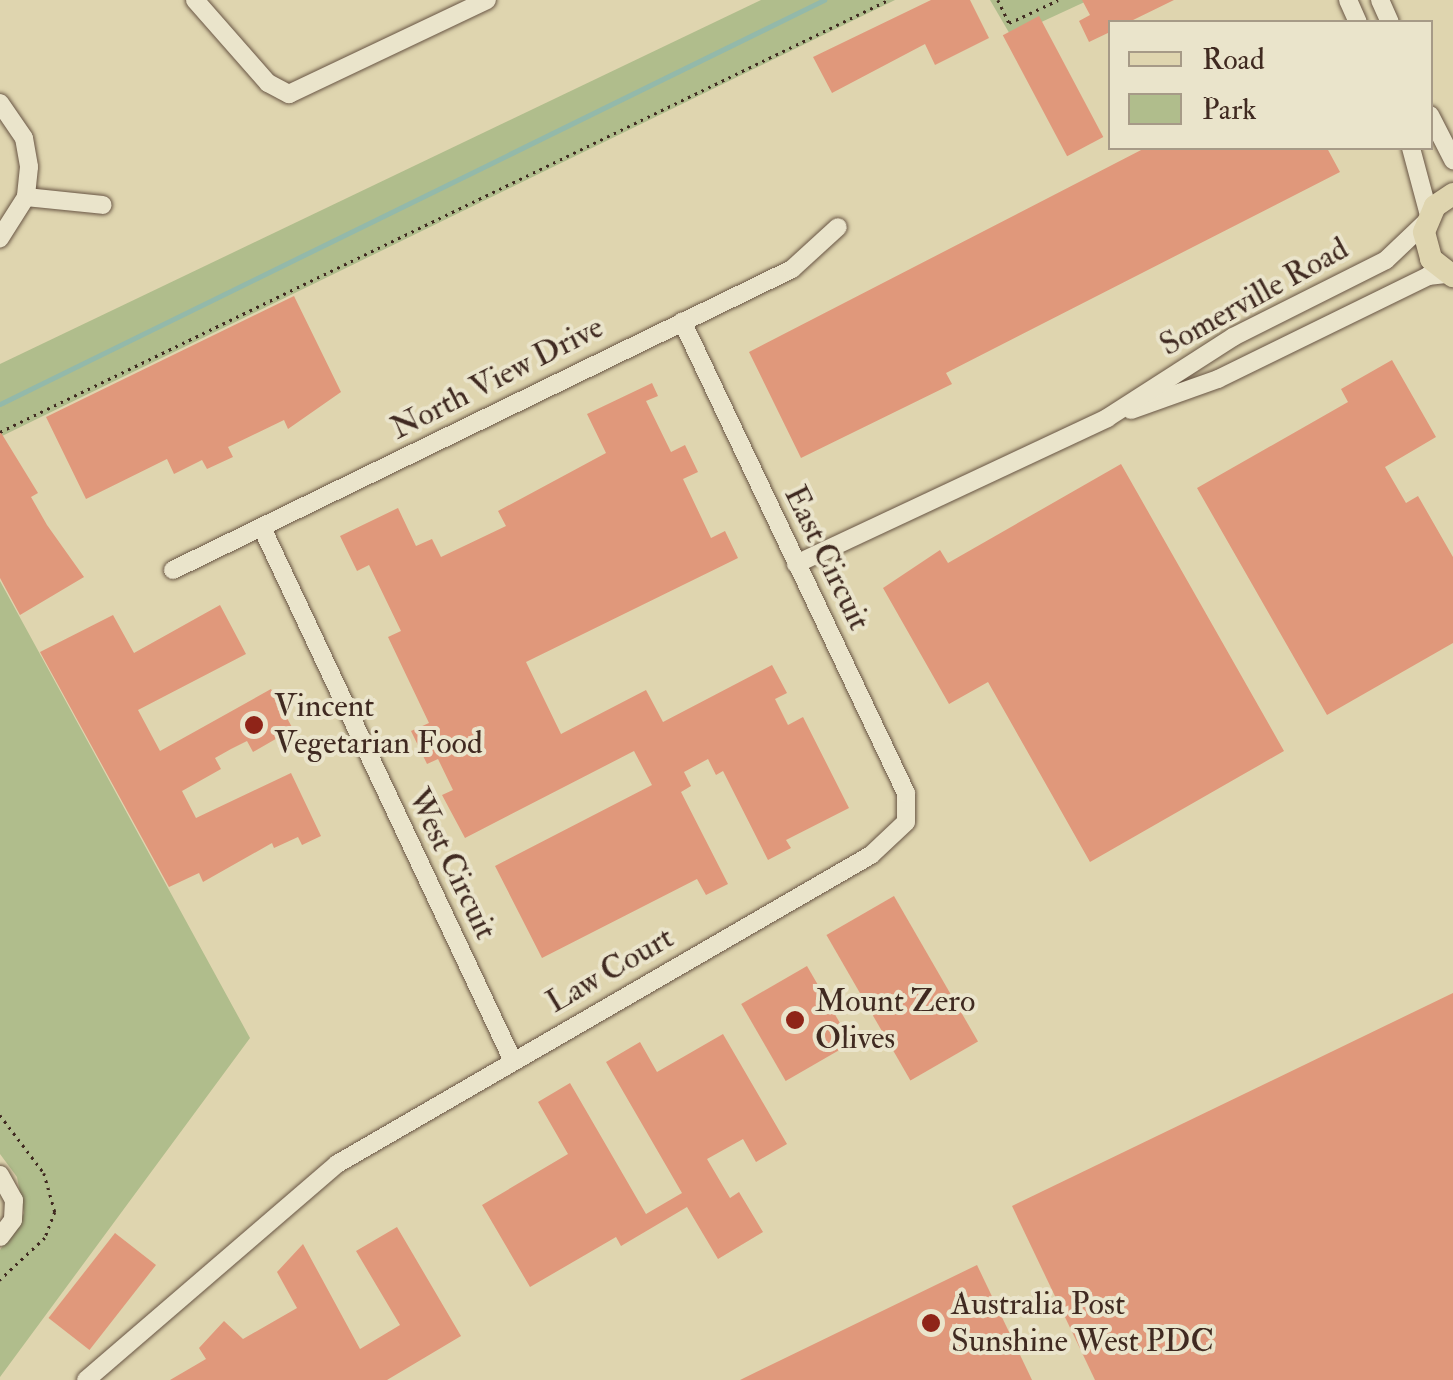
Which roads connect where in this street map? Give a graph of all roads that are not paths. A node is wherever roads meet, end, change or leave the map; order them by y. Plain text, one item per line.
1 (195, 0) edge
2 (487, 0) edge
3 (0, 103) edge
4 (1433, 120) edge
5 (1411, 150) edge
6 (1453, 160) edge
7 (1453, 194) edge
8 (26, 198) junction
9 (103, 204) dead end
10 (1427, 219) junction
11 (838, 227) dead end
12 (0, 238) edge
13 (1450, 275) edge
14 (682, 321) junction
15 (1107, 418) junction
16 (263, 530) junction
17 (796, 564) junction
18 (173, 570) dead end
19 (906, 822) joint
20 (512, 1060) junction
21 (0, 1175) edge
22 (0, 1237) edge
23 (86, 1380) edge

1 - 2 street
3 - 8 street
4 - 6 street
5 - 10 street
7 - 10 main road
8 - 9 street
8 - 12 street
10 - 13 main road
10 - 15 street, Somerville Road
11 - 14 street, North View Drive
13 - 15 street, Somerville Road
14 - 16 street, North View Drive
14 - 17 street, East Circuit
15 - 17 street, Somerville Road
16 - 18 street, North View Drive
16 - 20 street, West Circuit
17 - 19 street, East Circuit
19 - 20 street, Law Court
20 - 23 street, Law Court
21 - 22 street

